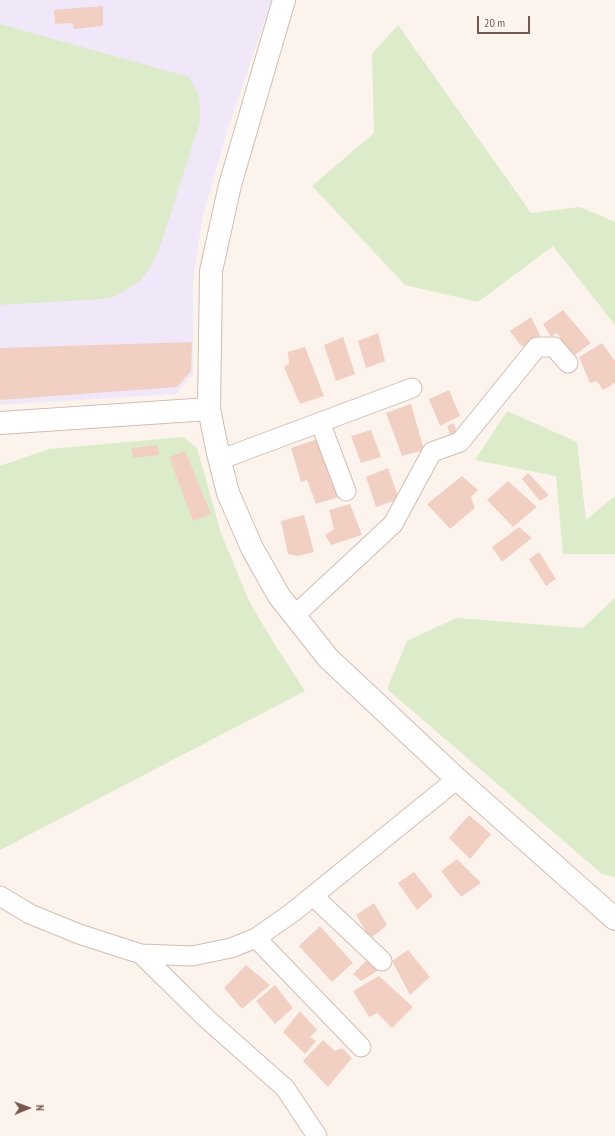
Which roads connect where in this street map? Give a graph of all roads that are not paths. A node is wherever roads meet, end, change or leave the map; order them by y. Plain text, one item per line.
1 (284, 0) edge
2 (568, 363) dead end
3 (412, 388) dead end
4 (209, 409) junction
5 (320, 422) junction
6 (0, 423) edge
7 (220, 460) junction
8 (346, 491) dead end
9 (294, 616) junction
10 (456, 779) junction
11 (0, 896) edge
12 (313, 896) junction
13 (615, 919) edge
14 (256, 938) junction
15 (142, 954) junction
16 (382, 961) dead end
17 (361, 1047) dead end
18 (317, 1136) edge

1 - 4 street
2 - 9 street
3 - 5 street
4 - 6 street
4 - 7 street
5 - 7 street
5 - 8 street
7 - 9 street
9 - 10 street
10 - 12 street
10 - 13 street
11 - 15 street
12 - 14 street
12 - 16 street
14 - 15 street
14 - 17 street
15 - 18 street

